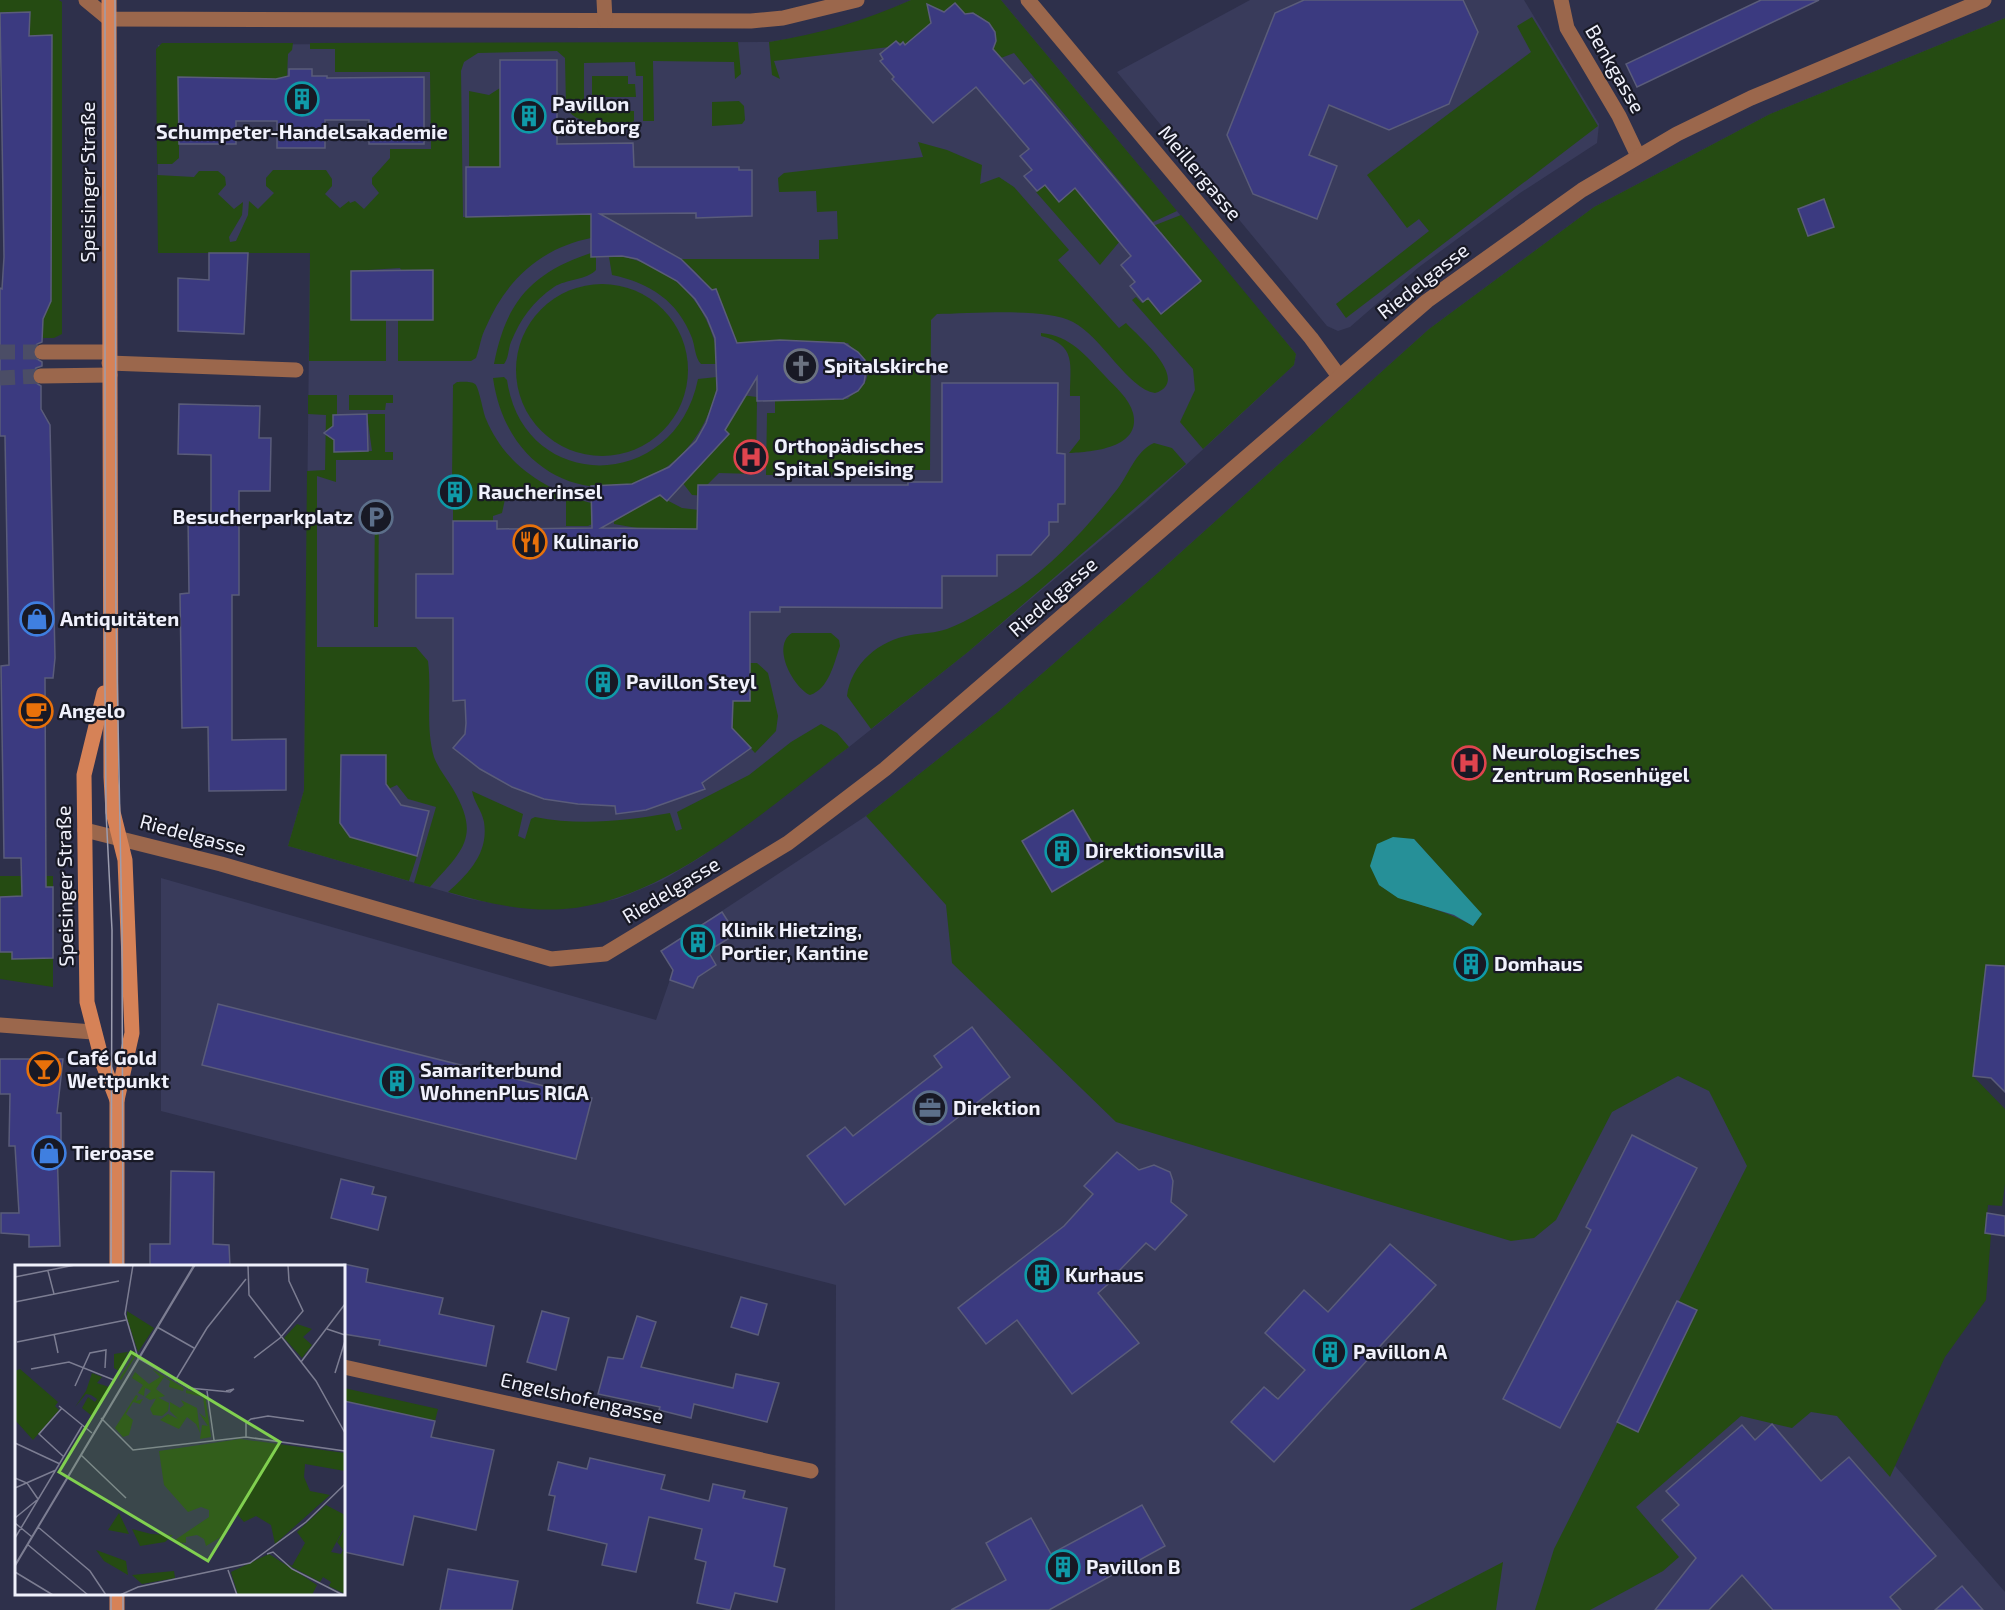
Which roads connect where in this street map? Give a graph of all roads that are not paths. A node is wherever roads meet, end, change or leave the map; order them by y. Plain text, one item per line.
1 (86, 0) edge
2 (109, 0) edge
3 (604, 0) edge
4 (857, 0) edge
5 (1028, 0) edge
6 (1561, 0) edge
7 (1984, 0) edge
8 (109, 19) junction
9 (604, 20) junction
10 (1638, 156) junction
11 (42, 352) tunnel mouth
12 (110, 363) junction
13 (296, 370) dead end
14 (1338, 375) junction
15 (42, 376) tunnel mouth
16 (110, 670) junction
17 (85, 830) junction
18 (121, 838) junction
19 (0, 1025) edge
20 (93, 1032) junction
21 (117, 1100) junction
22 (117, 1265) edge
23 (345, 1367) edge
24 (812, 1471) dead end

1 - 8 street
2 - 8 main road, Speisinger Straße
3 - 9 street
4 - 9 street
5 - 14 street, Meillergasse
6 - 10 street, Benkgasse
7 - 10 street, Riedelgasse
8 - 9 street
8 - 12 main road, Speisinger Straße
10 - 14 street, Riedelgasse
11 - 12 street
12 - 13 street
12 - 15 street
12 - 16 main road, Speisinger Straße
14 - 18 street, Riedelgasse
16 - 17 main road, Speisinger Straße
16 - 18 main road, Speisinger Straße
17 - 18 street, Riedelgasse
17 - 20 main road, Speisinger Straße
18 - 21 main road, Speisinger Straße
19 - 20 street
20 - 21 main road, Speisinger Straße
21 - 22 main road, Speisinger Straße
23 - 24 street, Engelshofengasse

